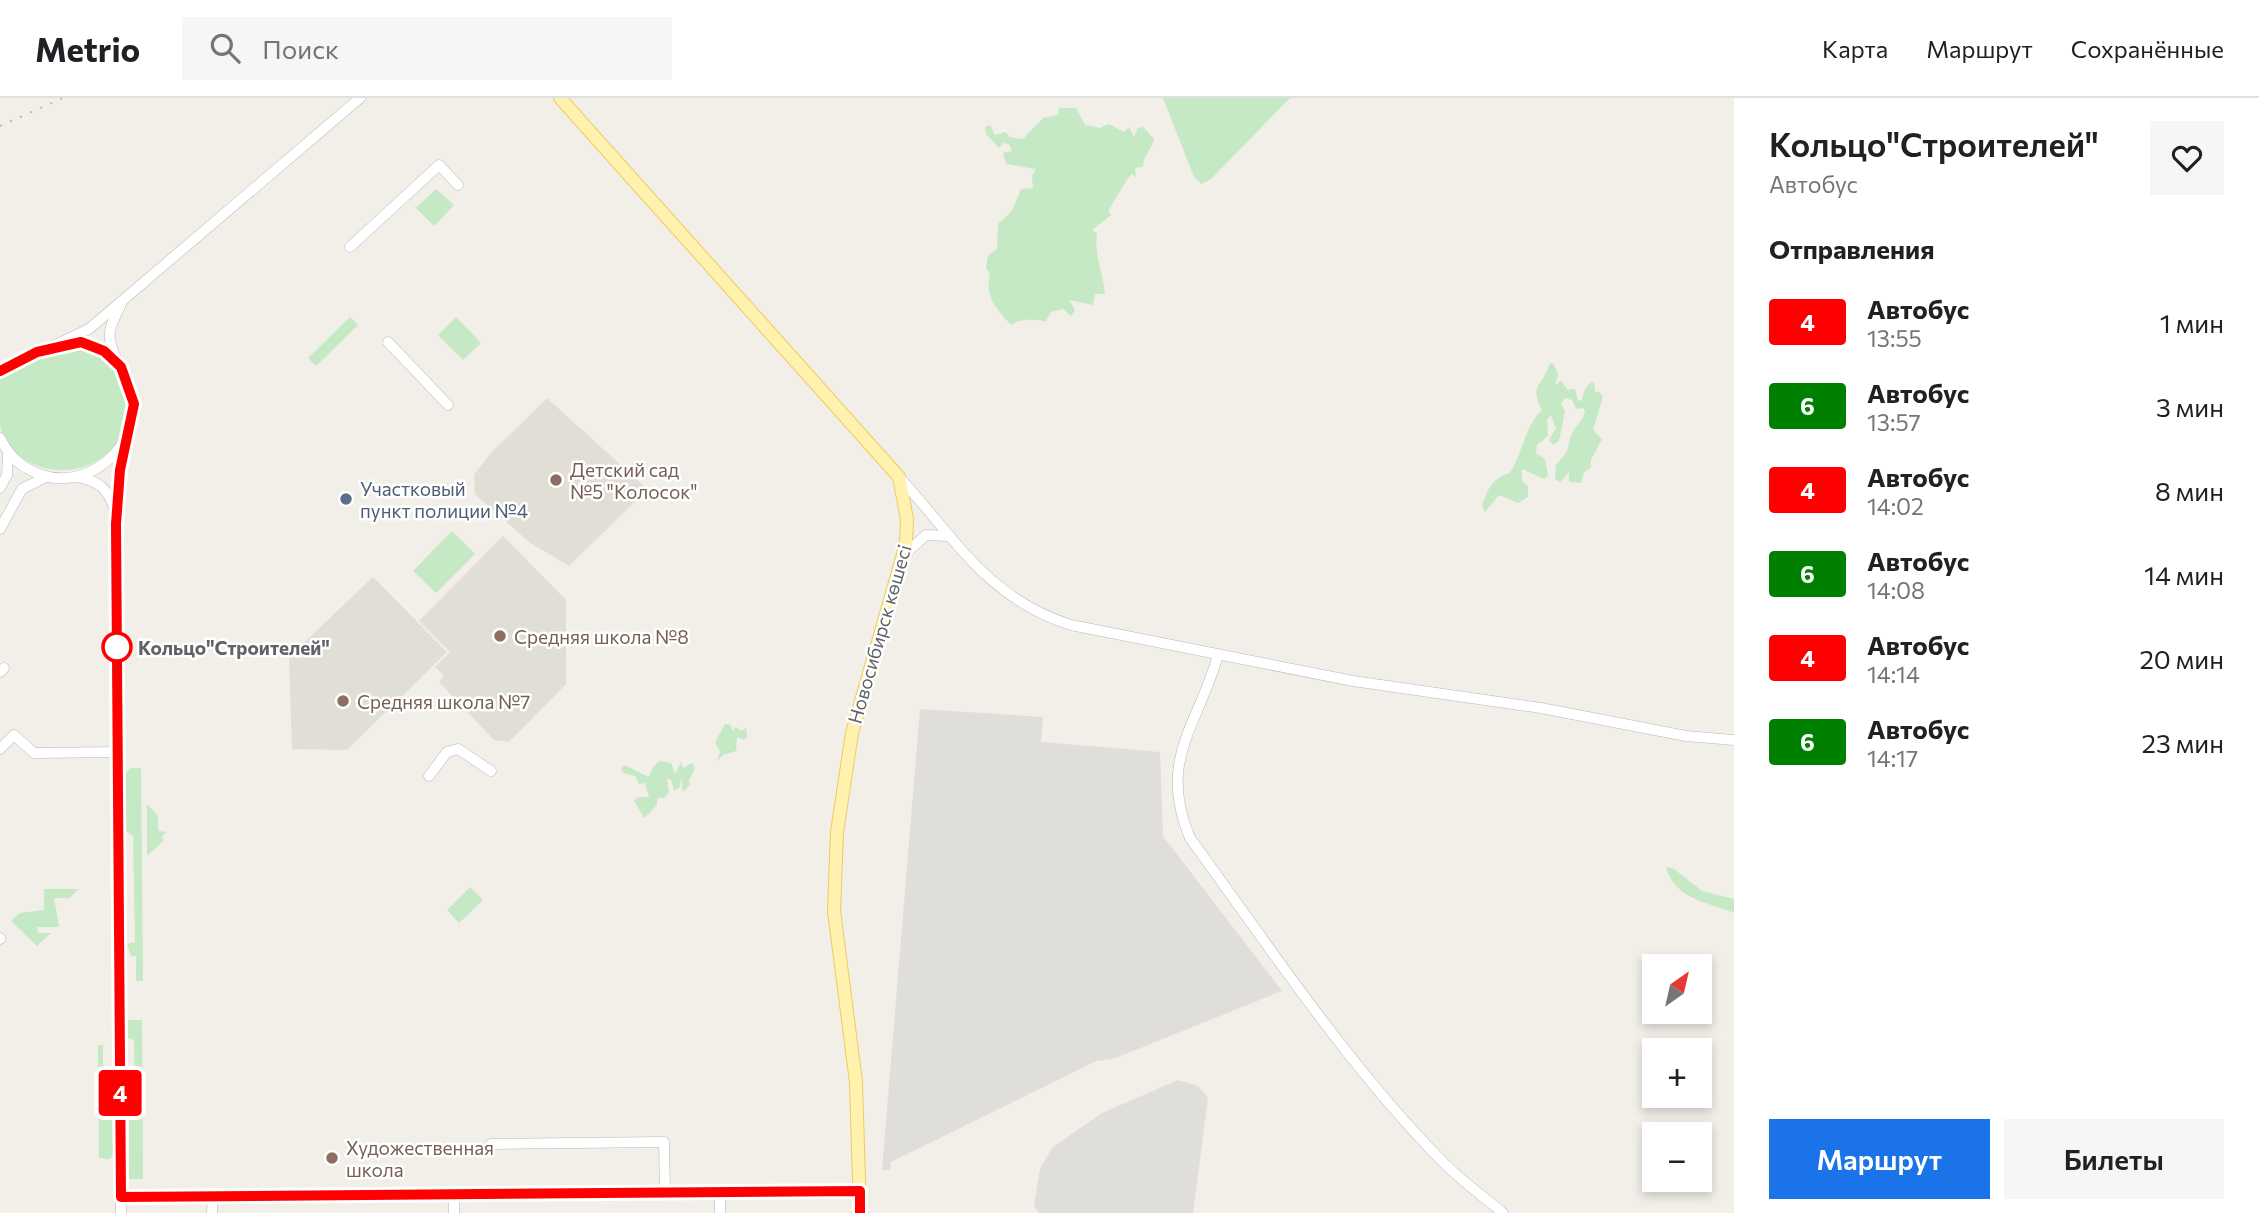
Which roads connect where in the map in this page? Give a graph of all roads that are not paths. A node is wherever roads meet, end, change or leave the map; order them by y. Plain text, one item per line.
1 (360, 98) edge
2 (560, 98) edge
3 (458, 185) dead end
4 (350, 247) dead end
5 (121, 304) junction
6 (388, 342) dead end
7 (53, 347) junction
8 (23, 358) junction
9 (0, 364) edge
10 (121, 367) junction
11 (0, 371) edge
12 (448, 405) dead end
13 (0, 438) edge
14 (125, 440) junction
15 (8, 453) junction
16 (73, 476) junction
17 (47, 477) junction
18 (899, 477) junction
19 (0, 488) edge
20 (117, 518) junction
21 (0, 528) edge
22 (951, 536) junction
23 (903, 555) junction
24 (1218, 655) junction
25 (1734, 740) edge
26 (0, 749) edge
27 (118, 752) junction
28 (491, 771) dead end
29 (429, 776) dead end
30 (491, 1144) dead end
31 (860, 1191) junction
32 (720, 1192) junction
33 (665, 1194) junction
34 (212, 1196) junction
35 (454, 1196) junction
36 (121, 1197) junction
37 (121, 1213) edge
38 (212, 1213) edge
39 (454, 1213) edge
40 (720, 1213) edge
41 (860, 1213) edge
42 (1503, 1213) edge

1 - 5 street
2 - 18 main road
3 - 4 street
5 - 7 street
5 - 10 street
6 - 12 street
7 - 8 street
7 - 10 main road
8 - 9 street
8 - 11 street
10 - 14 street
13 - 15 street
14 - 16 street
14 - 20 street
15 - 17 street
15 - 19 street
16 - 17 street
16 - 20 street
17 - 21 street
18 - 22 street
18 - 23 main road, Новосибирск көшесі
20 - 27 street
22 - 23 street
22 - 24 street
23 - 31 main road, Новосибирск көшесі
24 - 25 street
24 - 42 street
26 - 27 street
27 - 36 street
28 - 29 street
30 - 33 street
31 - 32 street
31 - 41 main road, Новосибирск көшесі
32 - 33 street
32 - 40 street
33 - 35 street
34 - 35 street
34 - 36 street
34 - 38 street
35 - 39 street
36 - 37 street

